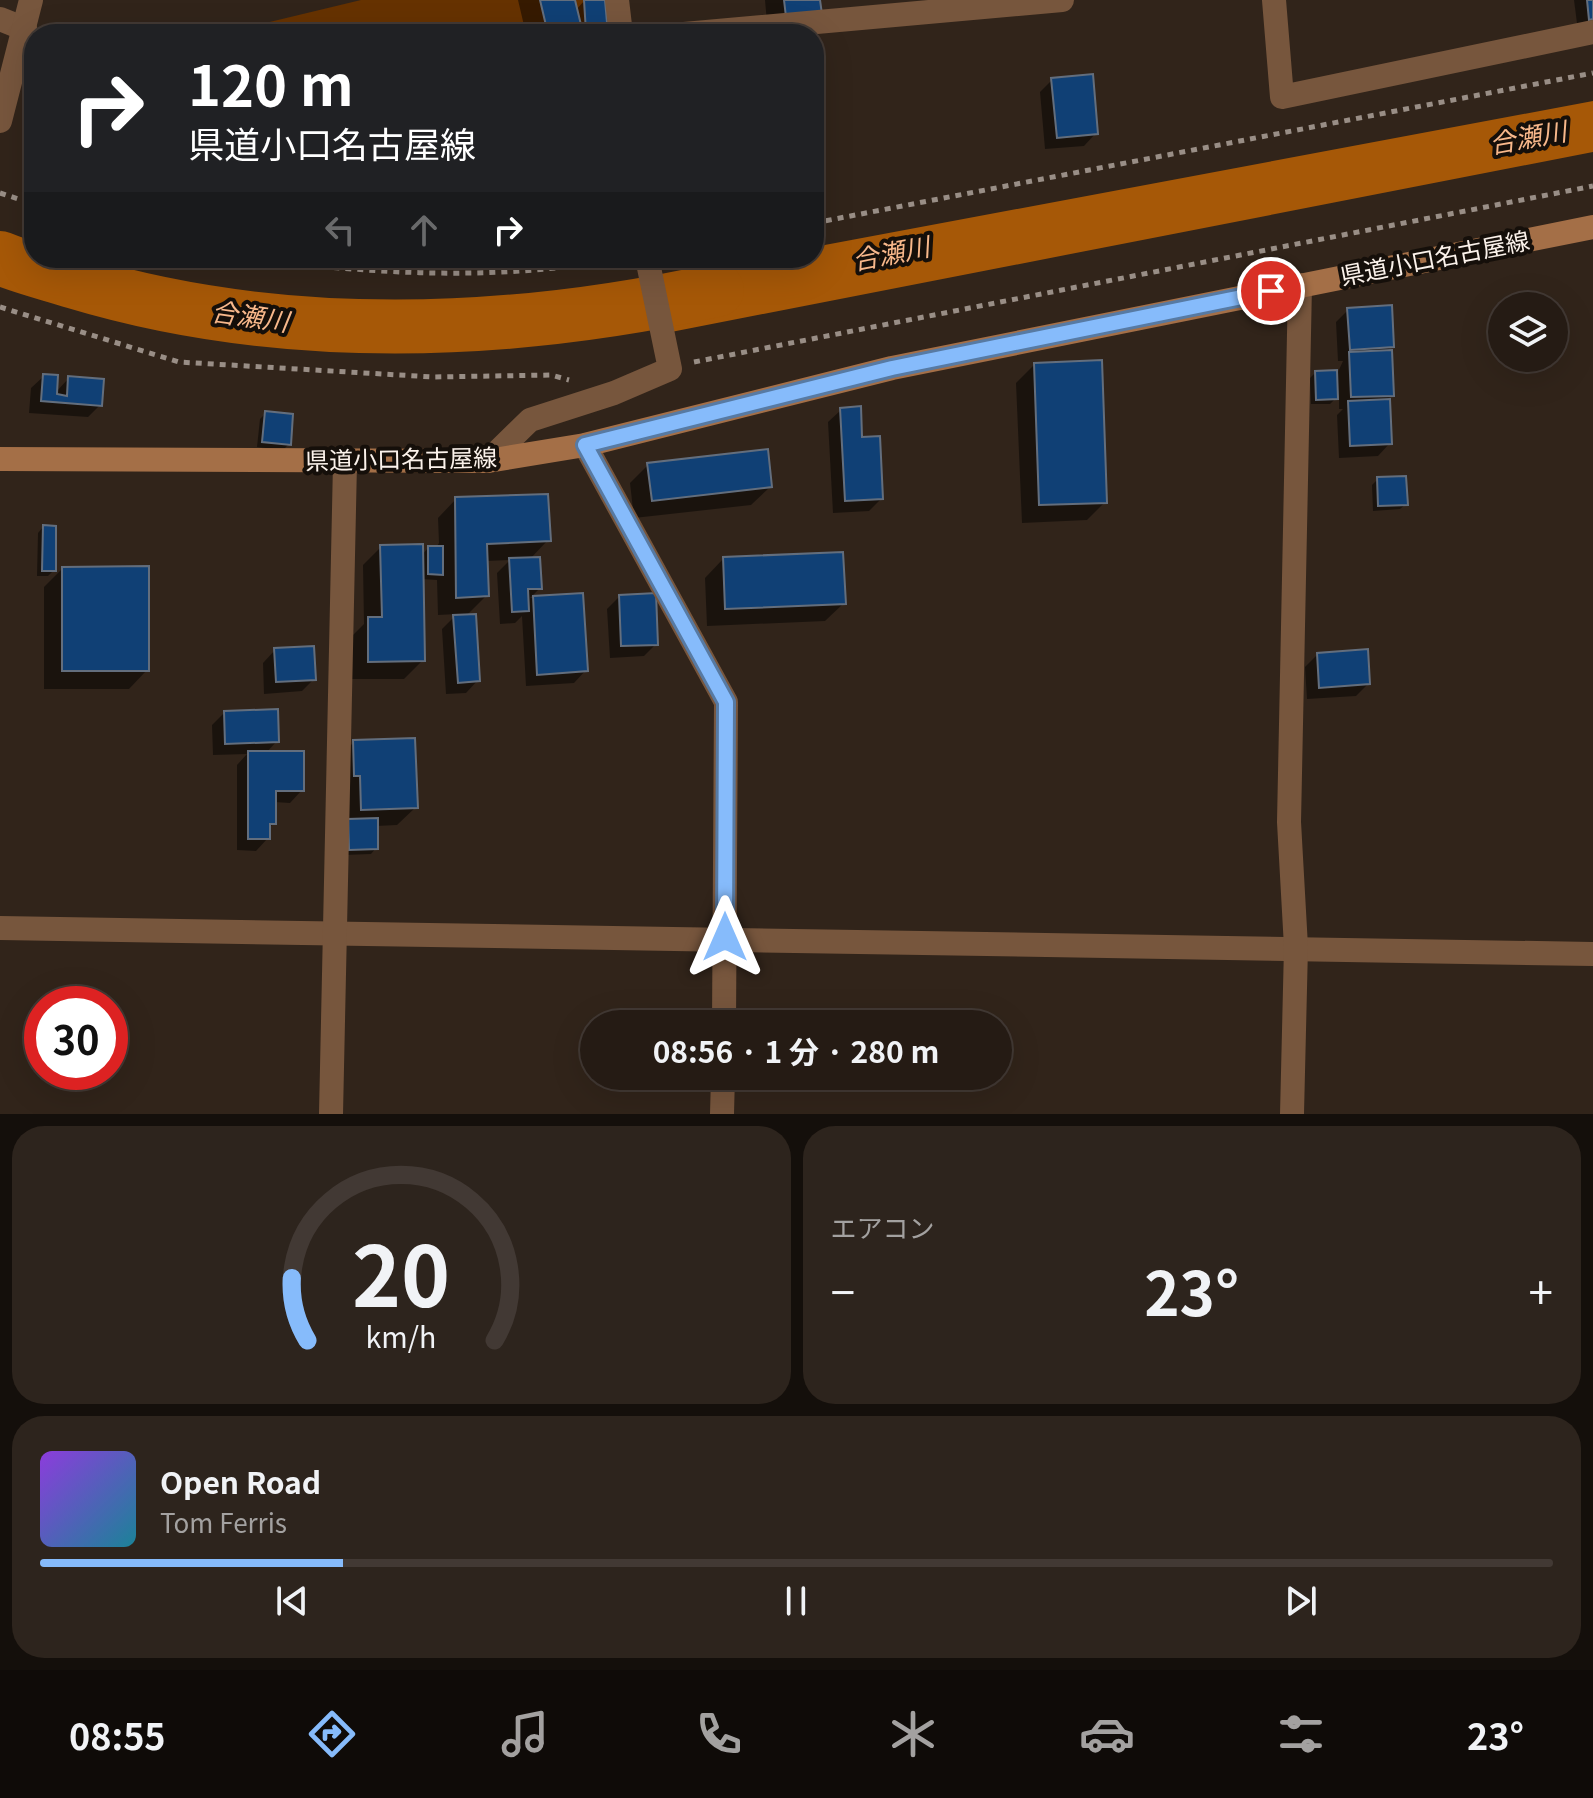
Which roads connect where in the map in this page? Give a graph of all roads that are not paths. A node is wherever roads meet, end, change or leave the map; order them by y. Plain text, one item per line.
1 (31, 0) edge
2 (617, 0) edge
3 (1062, 0) edge
4 (1274, 0) edge
5 (0, 19) edge
6 (26, 24) edge
7 (620, 24) edge
8 (795, 24) edge
9 (24, 29) edge
10 (1593, 32) edge
11 (24, 33) edge
12 (0, 121) edge
13 (1593, 227) edge
14 (649, 268) edge
15 (1300, 285) junction
16 (585, 445) junction
17 (0, 459) edge
18 (488, 461) junction
19 (345, 463) junction
20 (0, 928) edge
21 (335, 932) junction
22 (725, 937) junction
23 (1296, 947) junction
24 (1593, 954) edge
25 (724, 1010) edge
26 (723, 1090) edge
27 (331, 1114) edge
28 (722, 1114) edge
29 (1292, 1114) edge

1 - 6 street
2 - 7 street
3 - 8 street
4 - 10 street
5 - 9 street
11 - 12 street
13 - 15 main road, 県道小口名古屋線
14 - 18 street
15 - 16 main road, 県道小口名古屋線
15 - 23 street
16 - 18 main road, 県道小口名古屋線
16 - 22 street
17 - 19 main road, 県道小口名古屋線
18 - 19 main road, 県道小口名古屋線
19 - 21 street
20 - 21 street
21 - 22 street
21 - 27 street
22 - 23 street
22 - 25 street
23 - 24 street
23 - 29 street
26 - 28 street

